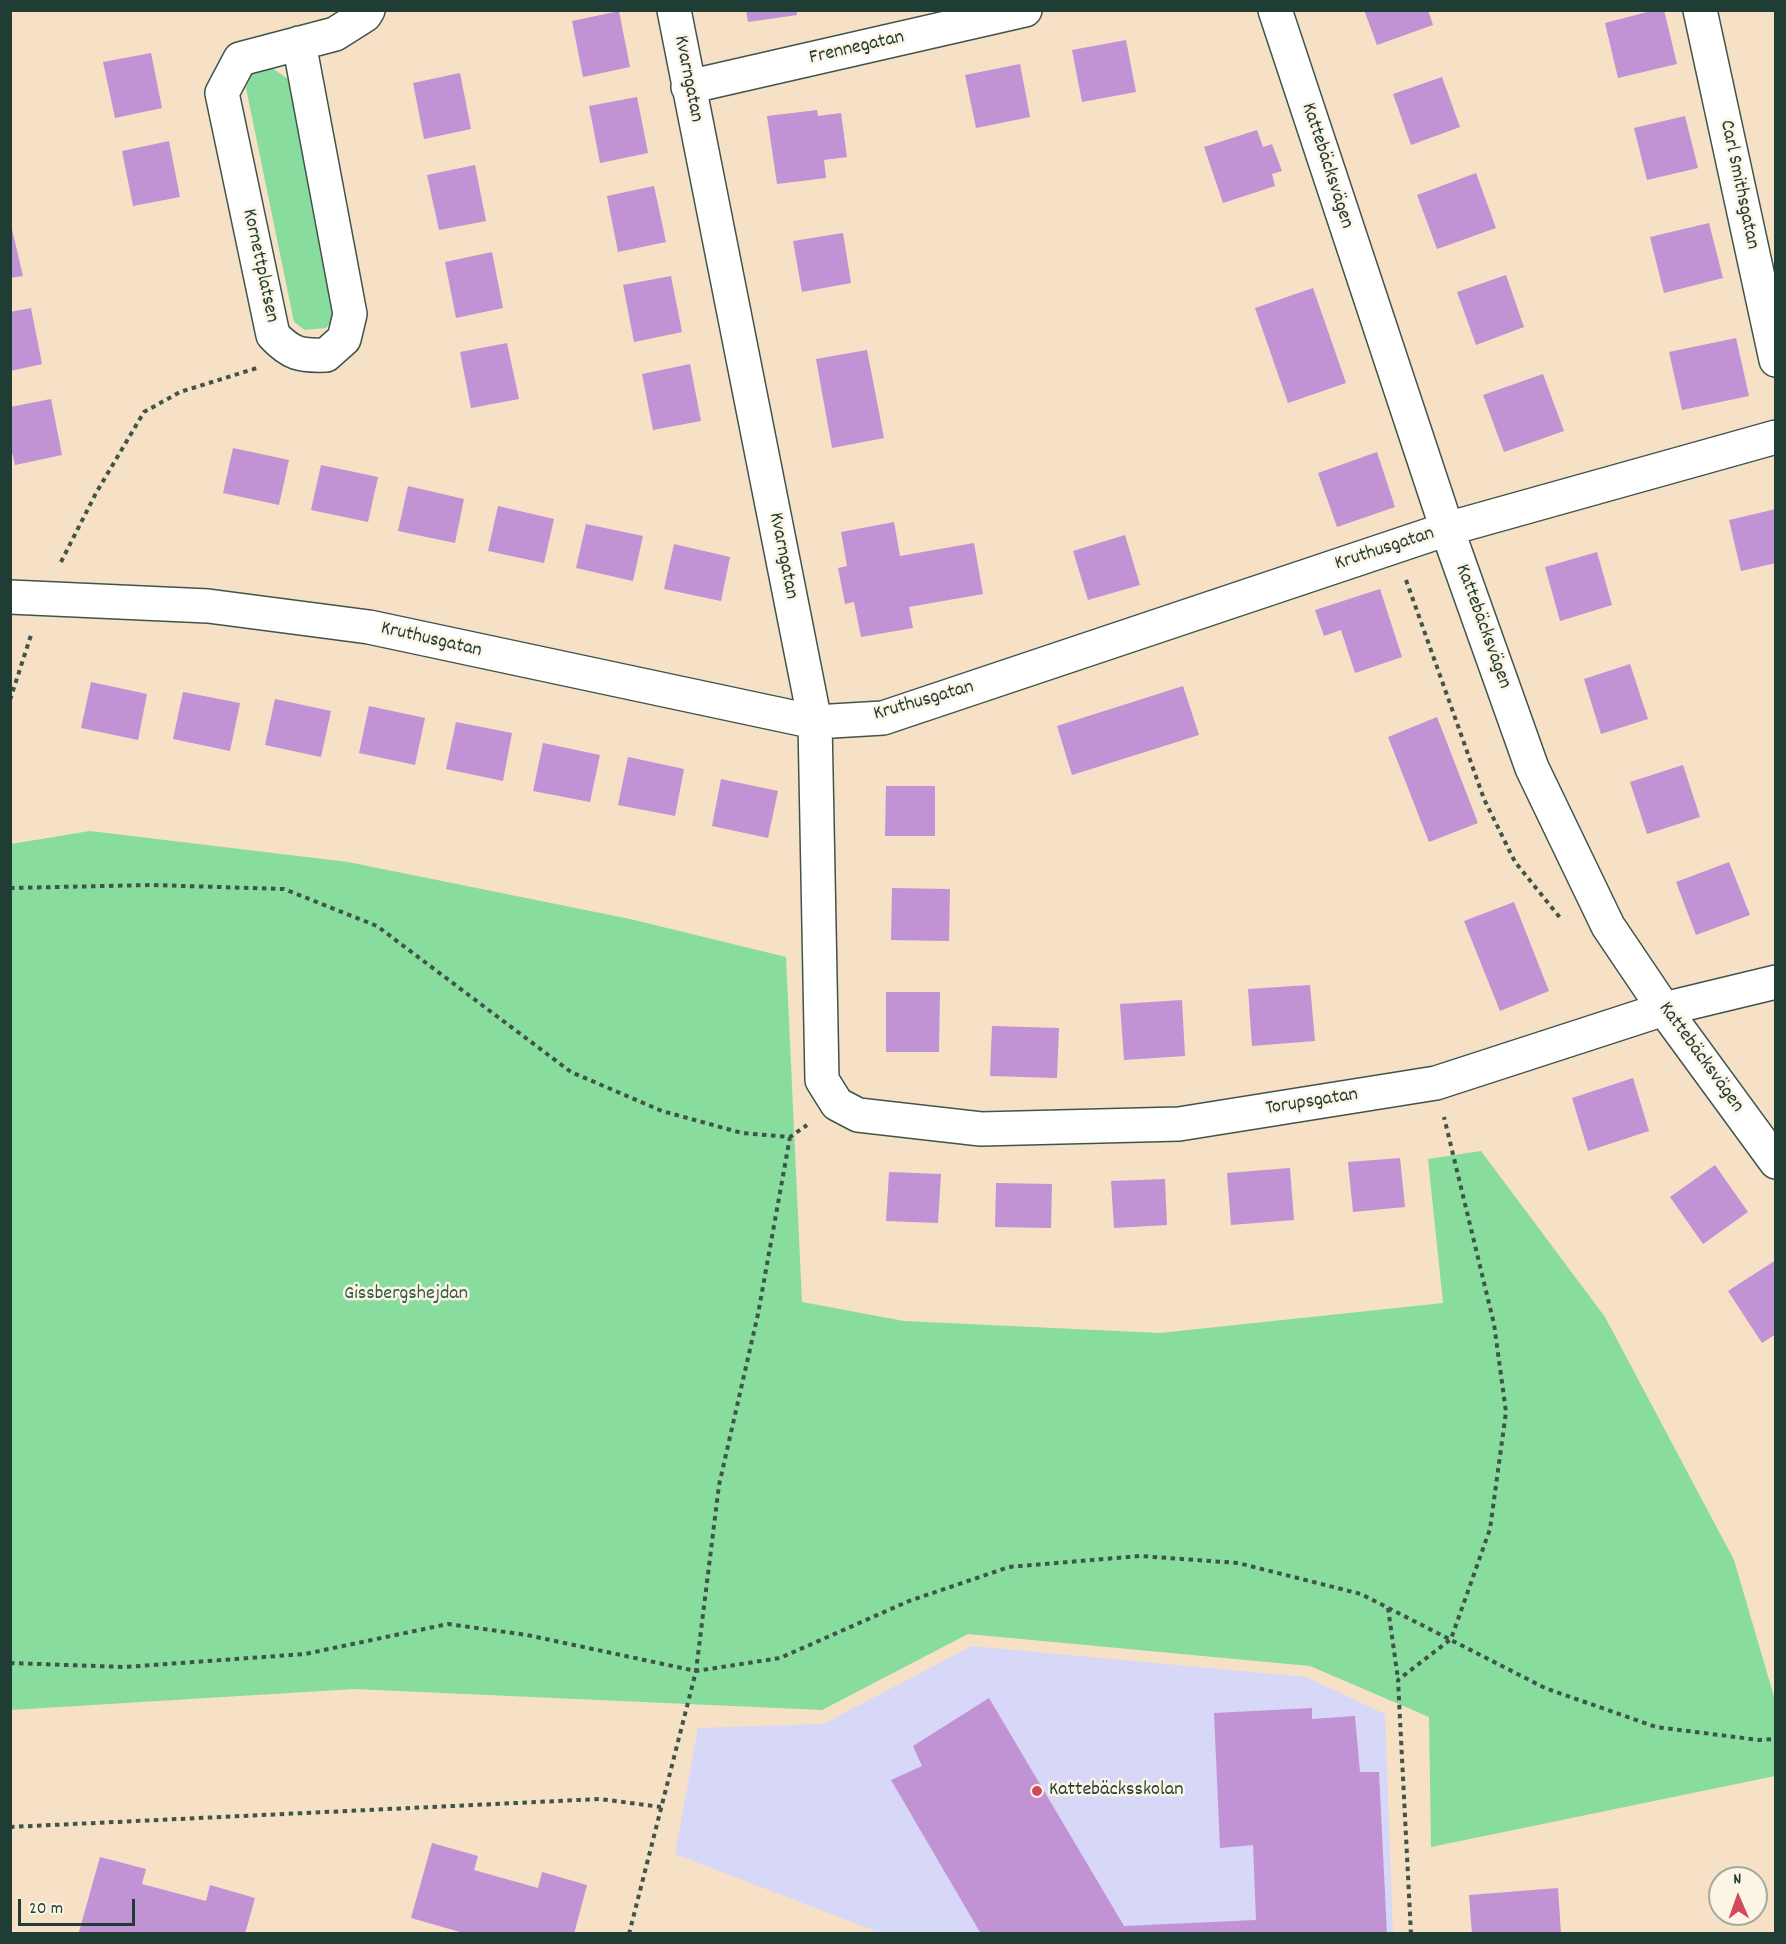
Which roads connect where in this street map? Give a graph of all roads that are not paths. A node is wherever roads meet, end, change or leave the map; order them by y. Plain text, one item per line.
1 (368, 10) edge
2 (674, 10) edge
3 (1025, 10) edge
4 (1275, 10) edge
5 (1700, 10) edge
6 (299, 43) junction
7 (688, 87) junction
8 (1776, 360) edge
9 (1776, 437) edge
10 (1447, 529) junction
11 (10, 597) edge
12 (815, 722) junction
13 (1776, 982) edge
14 (1664, 1009) junction
15 (837, 1104) joint
16 (1776, 1162) edge

1 - 6 street, Kornettplatsen
2 - 7 street, Kvarngatan
3 - 7 street, Frennegatan
4 - 10 street, Kattebäcksvägen
5 - 8 street, Carl Smithsgatan
6 - 6 street, Kornettplatsen
7 - 12 street, Kvarngatan
9 - 10 street, Kruthusgatan
10 - 12 street, Kruthusgatan
10 - 14 street, Kattebäcksvägen
11 - 12 street, Kruthusgatan
12 - 15 street, Kvarngatan
13 - 14 street, Torupsgatan
14 - 15 street, Torupsgatan
14 - 16 street, Kattebäcksvägen

